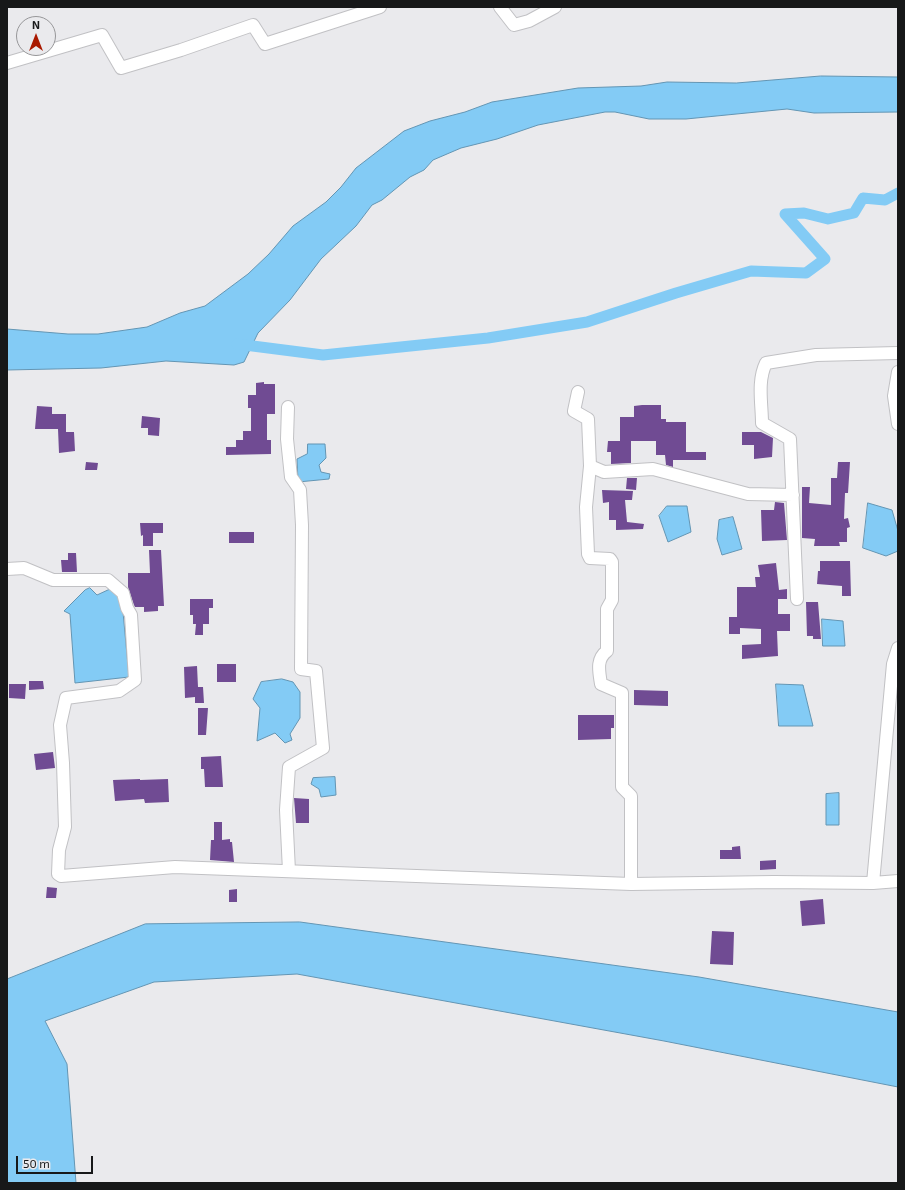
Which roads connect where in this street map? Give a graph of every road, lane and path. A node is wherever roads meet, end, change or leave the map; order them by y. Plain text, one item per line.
1 (380, 7) edge
2 (500, 7) edge
3 (555, 7) edge
4 (7, 63) edge
5 (898, 353) edge
6 (898, 372) edge
7 (578, 392) dead end
8 (288, 407) dead end
9 (898, 424) edge
10 (590, 466) junction
11 (793, 495) junction
12 (7, 569) edge
13 (797, 599) dead end
14 (898, 648) edge
15 (289, 871) junction
16 (898, 881) edge
17 (873, 883) junction
18 (631, 884) junction

1 - 4 street
2 - 3 street
5 - 11 street
6 - 9 street
7 - 10 street
8 - 15 street
10 - 11 street
10 - 18 street
11 - 13 street
12 - 15 street
14 - 17 street
15 - 18 street
16 - 17 street
17 - 18 street

